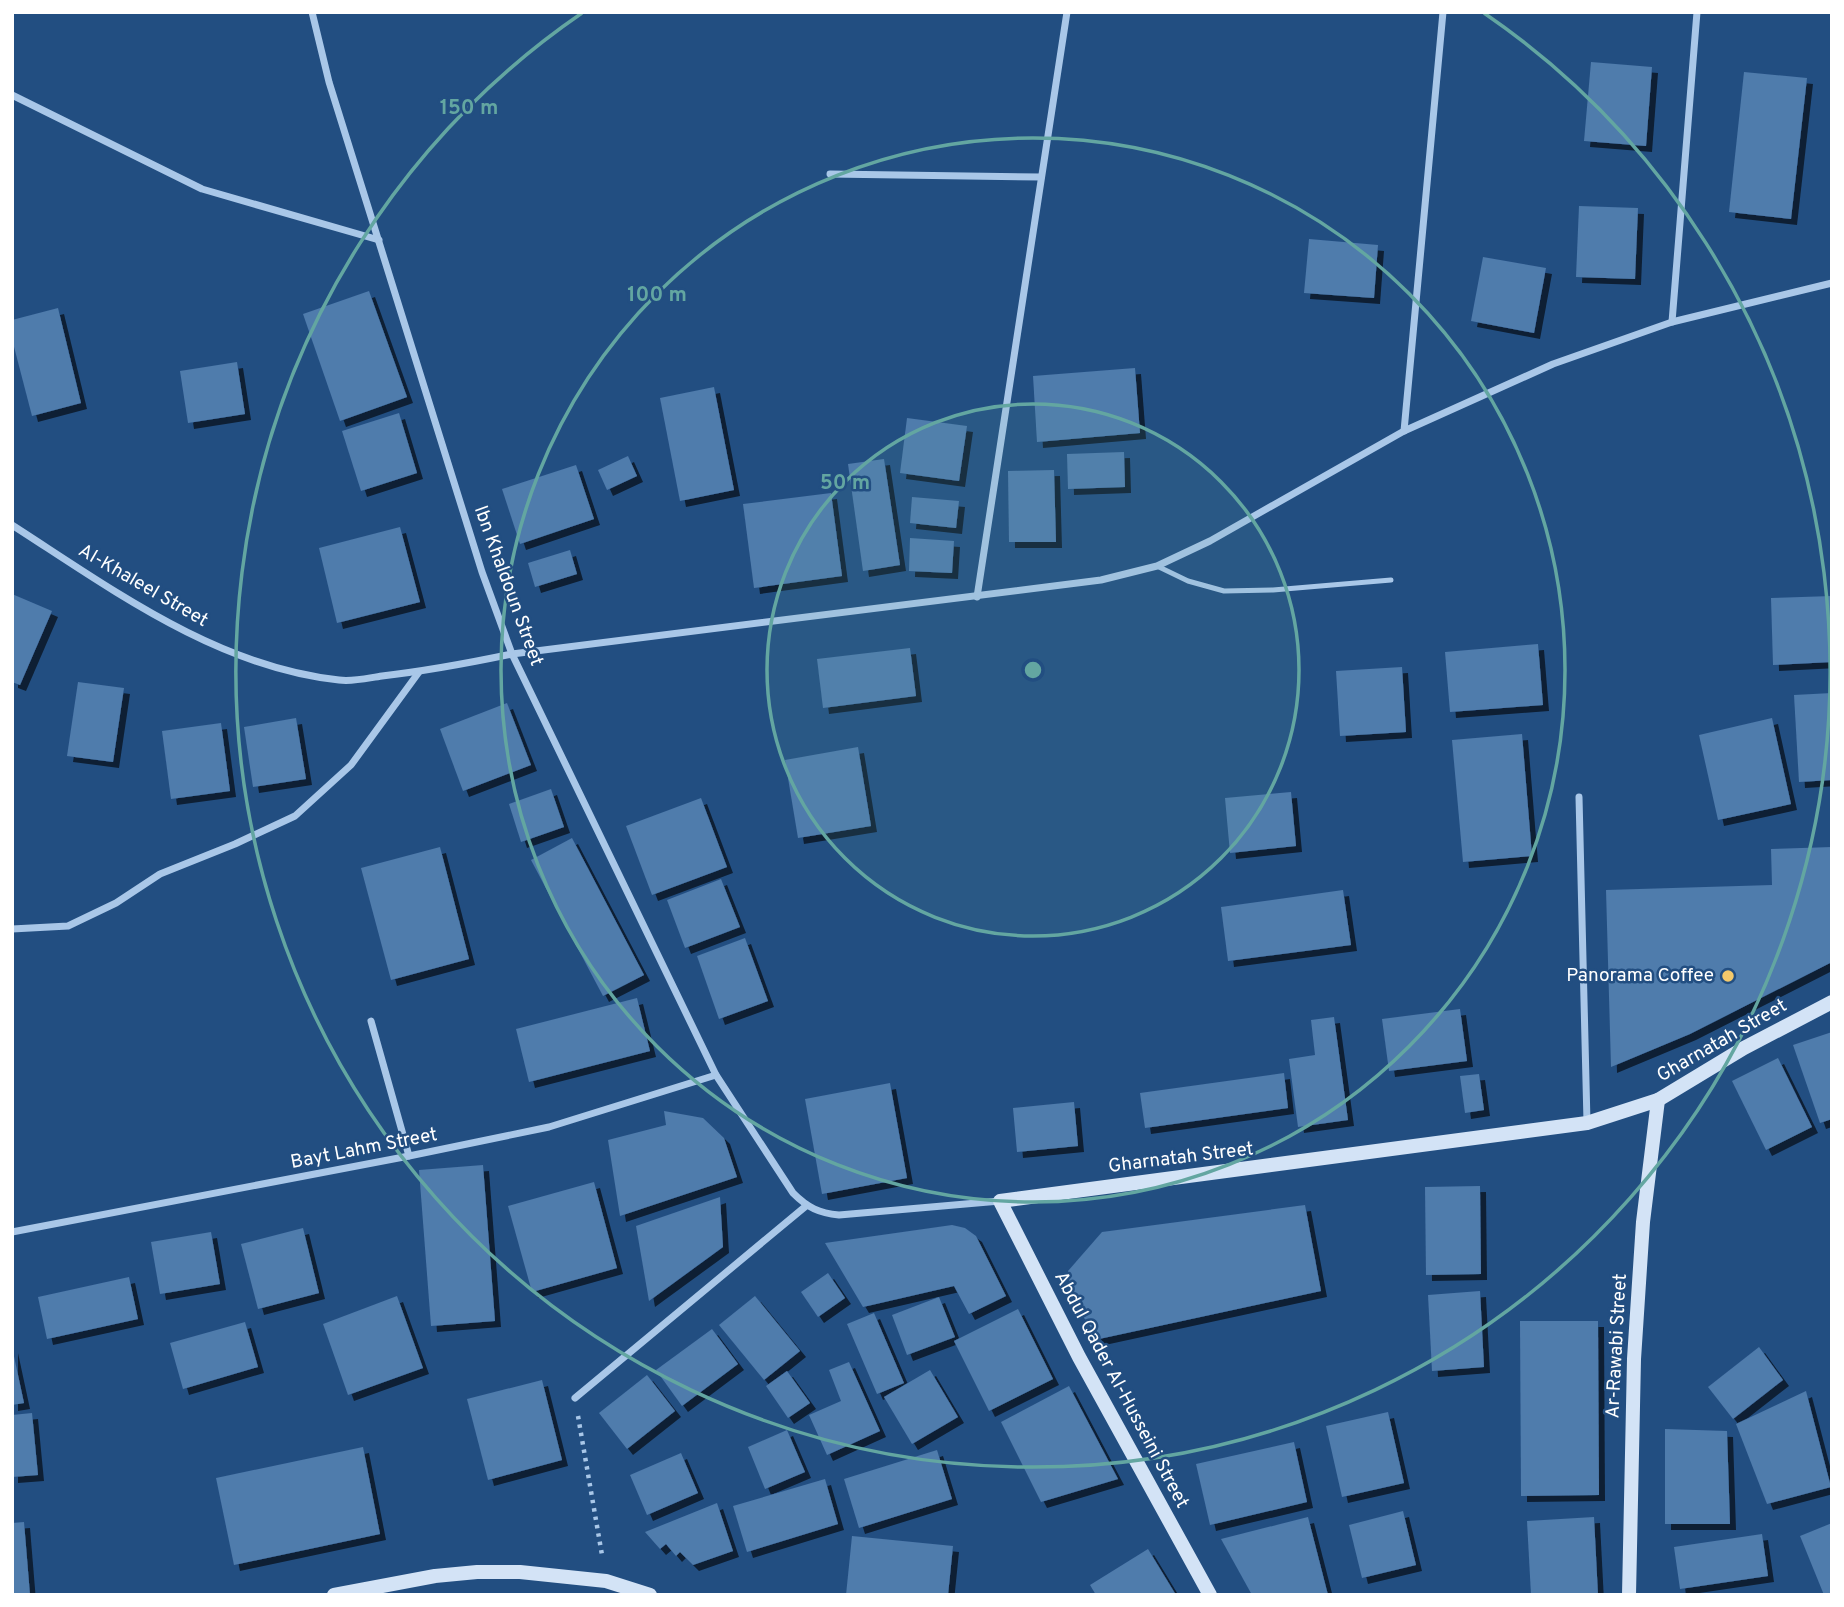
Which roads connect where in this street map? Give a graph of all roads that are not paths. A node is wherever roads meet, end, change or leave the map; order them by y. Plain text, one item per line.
1 (312, 12) edge
2 (1067, 12) edge
3 (1443, 12) edge
4 (1697, 12) edge
5 (12, 95) edge
6 (830, 174) dead end
7 (1041, 177) junction
8 (379, 240) junction
9 (1832, 283) edge
10 (1672, 322) junction
11 (1404, 431) junction
12 (12, 525) edge
13 (1157, 565) junction
14 (1391, 580) dead end
15 (977, 597) junction
16 (512, 654) junction
17 (419, 672) junction
18 (1579, 797) dead end
19 (12, 929) edge
20 (1832, 1002) edge
21 (371, 1020) dead end
22 (716, 1075) junction
23 (1658, 1100) junction
24 (1587, 1123) junction
25 (409, 1157) junction
26 (1000, 1201) junction
27 (806, 1206) junction
28 (12, 1232) edge
29 (575, 1398) road end
30 (334, 1595) edge
31 (650, 1595) edge
32 (1209, 1595) edge
33 (1629, 1595) edge

1 - 8 street, Ibn Khaldoun Street
2 - 7 street
3 - 11 street
4 - 10 street
5 - 8 street
6 - 7 street
7 - 15 street
8 - 16 street, Ibn Khaldoun Street
9 - 10 street, Al-Khaleel Street
10 - 11 street, Al-Khaleel Street
11 - 13 street, Al-Khaleel Street
12 - 17 street, Al-Khaleel Street
13 - 14 lane
13 - 15 street, Al-Khaleel Street
15 - 16 street, Al-Khaleel Street
16 - 17 street, Al-Khaleel Street
16 - 22 street, Ibn Khaldoun Street
17 - 19 street
18 - 24 street
20 - 23 street, Gharnatah Street
21 - 25 street
22 - 25 street, Bayt Lahm Street
22 - 27 street, Ibn Khaldoun Street
23 - 24 street, Gharnatah Street
23 - 33 street, Ar-Rawabi Street
24 - 26 street, Gharnatah Street
25 - 28 street, Bayt Lahm Street
26 - 27 street, Gharnatah Street
26 - 32 street, Abdul Qader Al-Husseini Street
27 - 29 street
30 - 31 street

